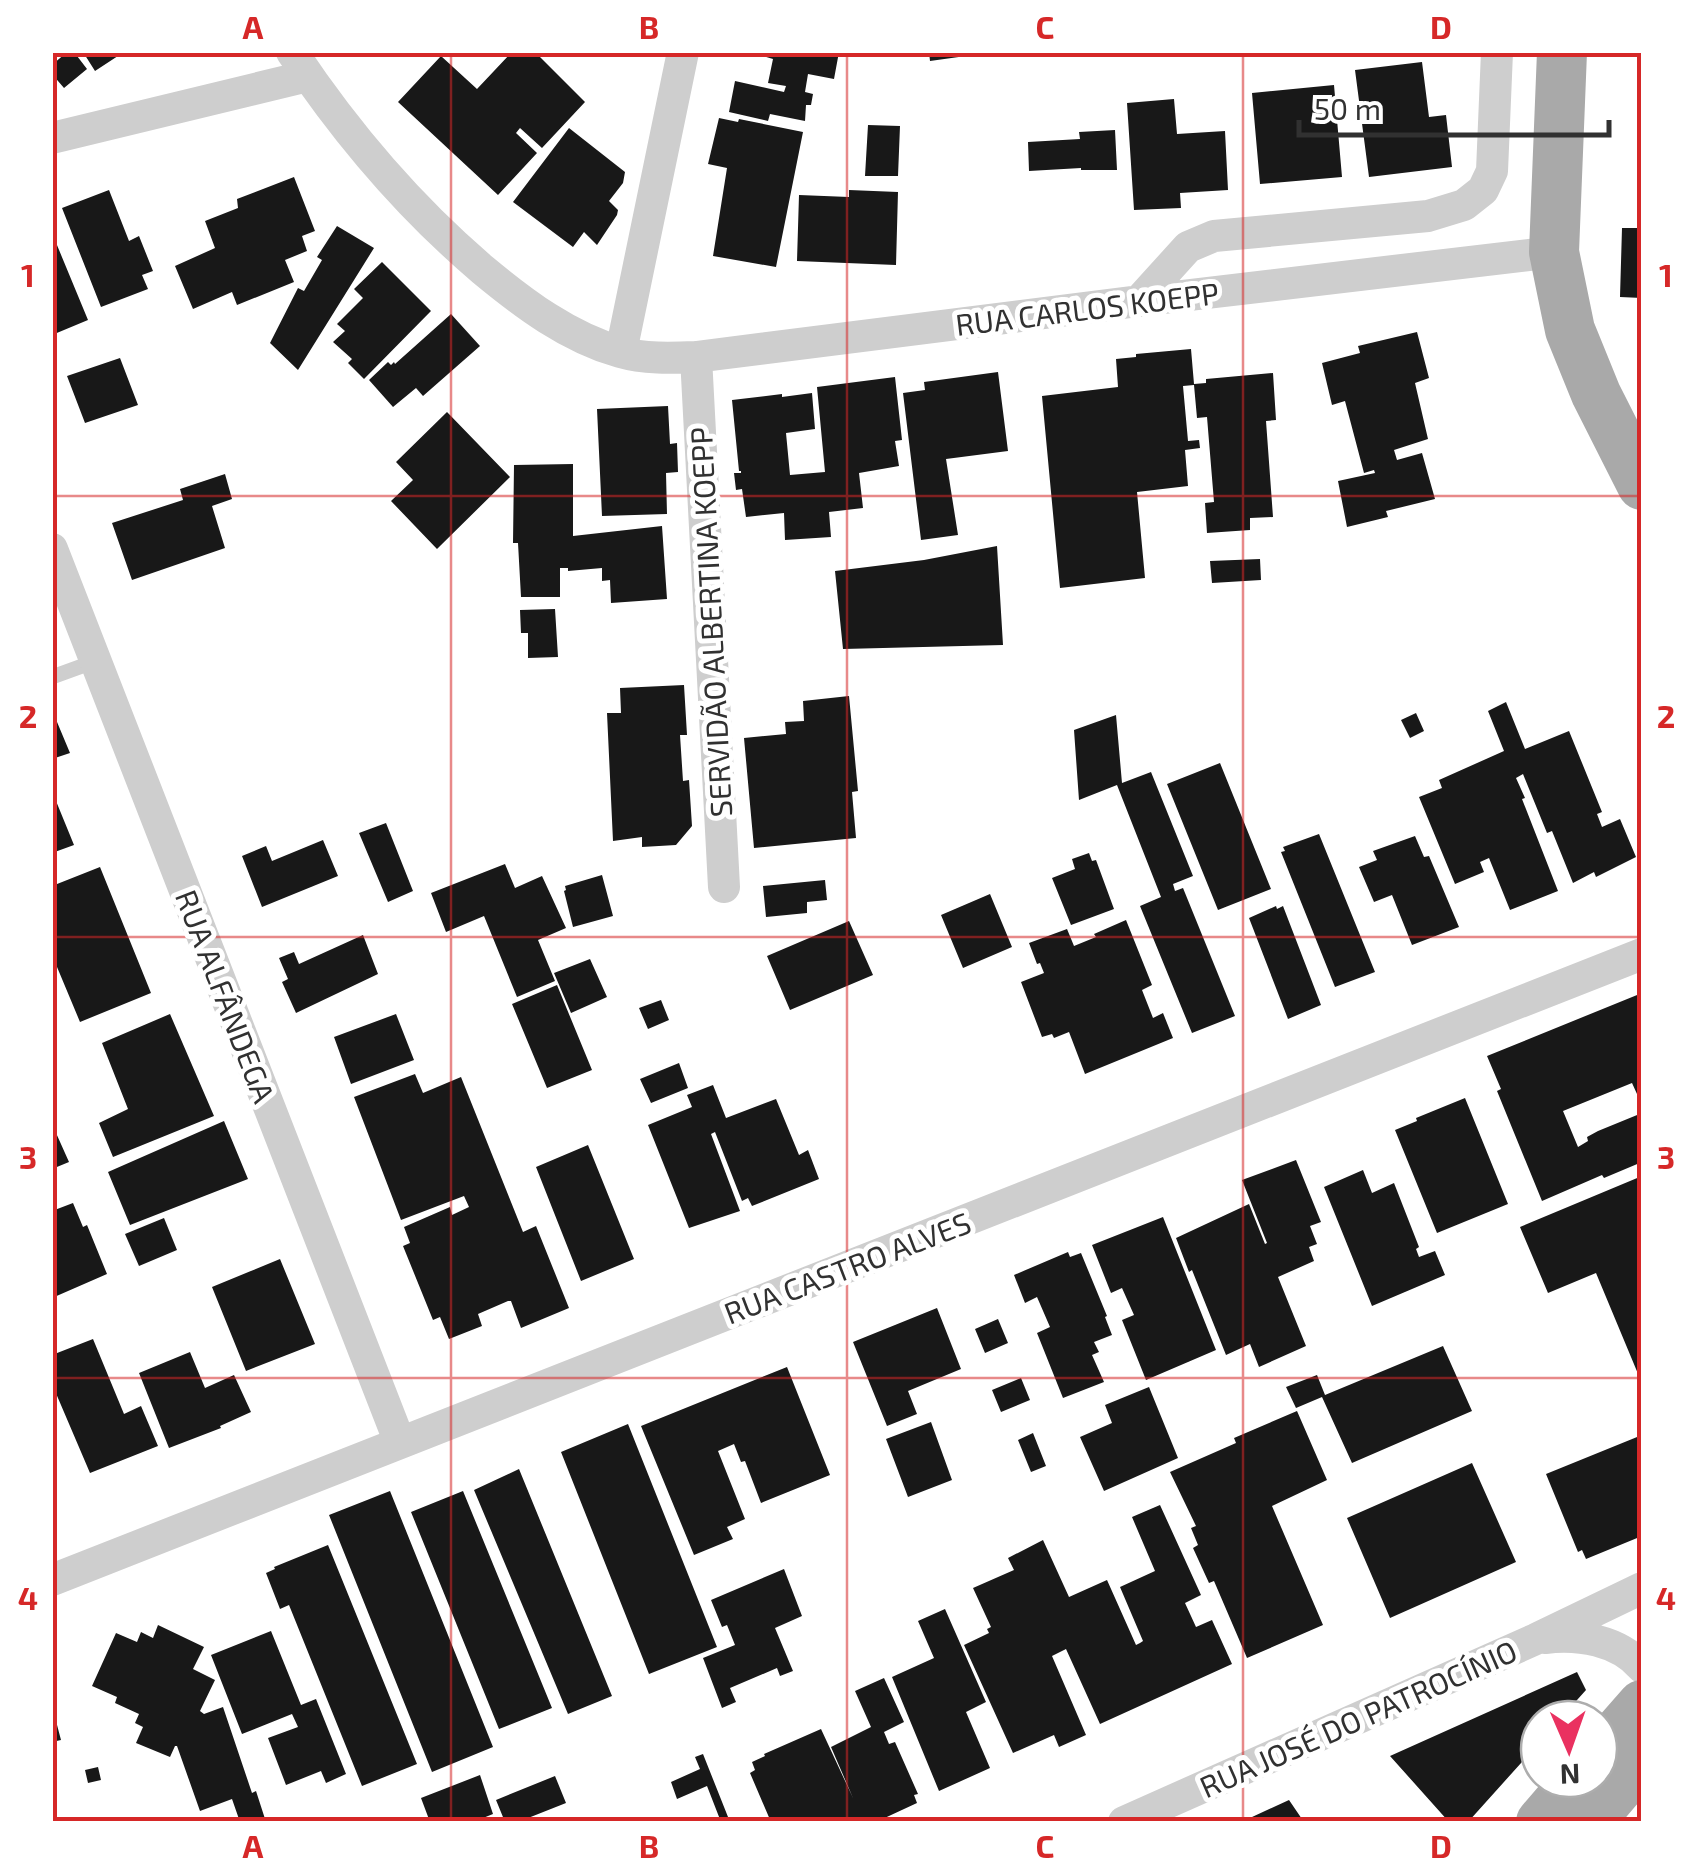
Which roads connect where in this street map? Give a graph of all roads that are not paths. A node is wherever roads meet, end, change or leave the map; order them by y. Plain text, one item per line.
1 (683, 52) edge
2 (1498, 52) edge
3 (1562, 52) edge
4 (300, 64) edge
5 (52, 138) edge
6 (1554, 252) junction
7 (1139, 301) junction
8 (620, 352) junction
9 (696, 358) junction
10 (1642, 485) edge
11 (52, 548) edge
12 (96, 661) junction
13 (52, 676) edge
14 (724, 887) dead end
15 (1642, 954) edge
16 (400, 1443) junction
17 (52, 1580) edge
18 (1642, 1588) edge
19 (1536, 1640) junction
20 (1642, 1667) edge
21 (1642, 1705) edge
22 (1619, 1731) edge
23 (1642, 1760) edge
24 (1561, 1799) edge
25 (1124, 1822) edge
26 (1541, 1822) edge
27 (1589, 1822) edge

1 - 8 street
2 - 7 street
3 - 6 main road
4 - 5 street
4 - 8 street, RUA CARLOS KOEPP
6 - 7 street, RUA CARLOS KOEPP
6 - 10 main road
7 - 9 street, RUA CARLOS KOEPP
8 - 9 street, RUA CARLOS KOEPP
9 - 14 street, SERVIDÃO ALBERTINA KOEPP
11 - 12 street, RUA ALFÂNDEGA
12 - 13 lane
12 - 16 street, RUA ALFÂNDEGA
15 - 16 street, RUA CASTRO ALVES
16 - 17 street, RUA CASTRO ALVES
18 - 19 street, RUA JOSÉ DO PATROCÍNIO
19 - 20 street, RUA JOSÉ DO PATROCÍNIO
19 - 25 street, RUA JOSÉ DO PATROCÍNIO
21 - 22 main road
23 - 27 main road
24 - 26 main road

